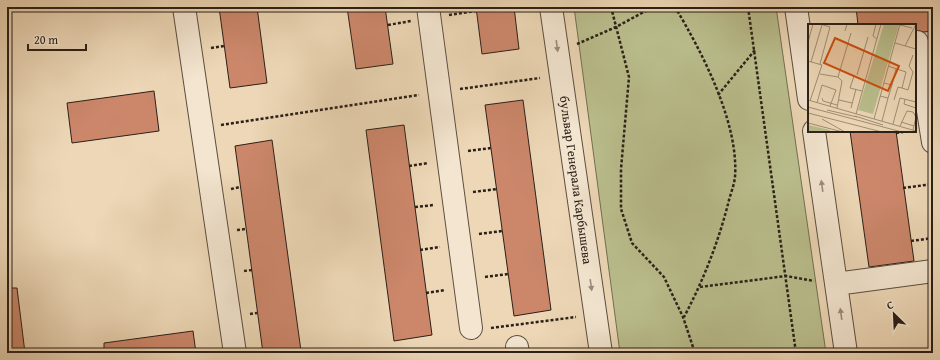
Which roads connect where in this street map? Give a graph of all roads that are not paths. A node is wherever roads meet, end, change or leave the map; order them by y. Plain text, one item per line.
1 (184, 7) edge
2 (428, 7) edge
3 (551, 7) edge
4 (796, 7) edge
5 (922, 42) edge
6 (806, 56) edge
7 (808, 85) edge
8 (814, 132) edge
9 (933, 142) edge
10 (933, 271) edge
11 (836, 284) junction
12 (471, 328) road end
13 (235, 353) edge
14 (601, 353) edge
15 (846, 353) edge

1 - 13 street
2 - 12 street
3 -> 14 street, бульвар Генерала Карбышева
4 - 6 street
5 - 9 street
6 - 7 street
11 -> 8 street
10 - 11 street
15 -> 11 street

